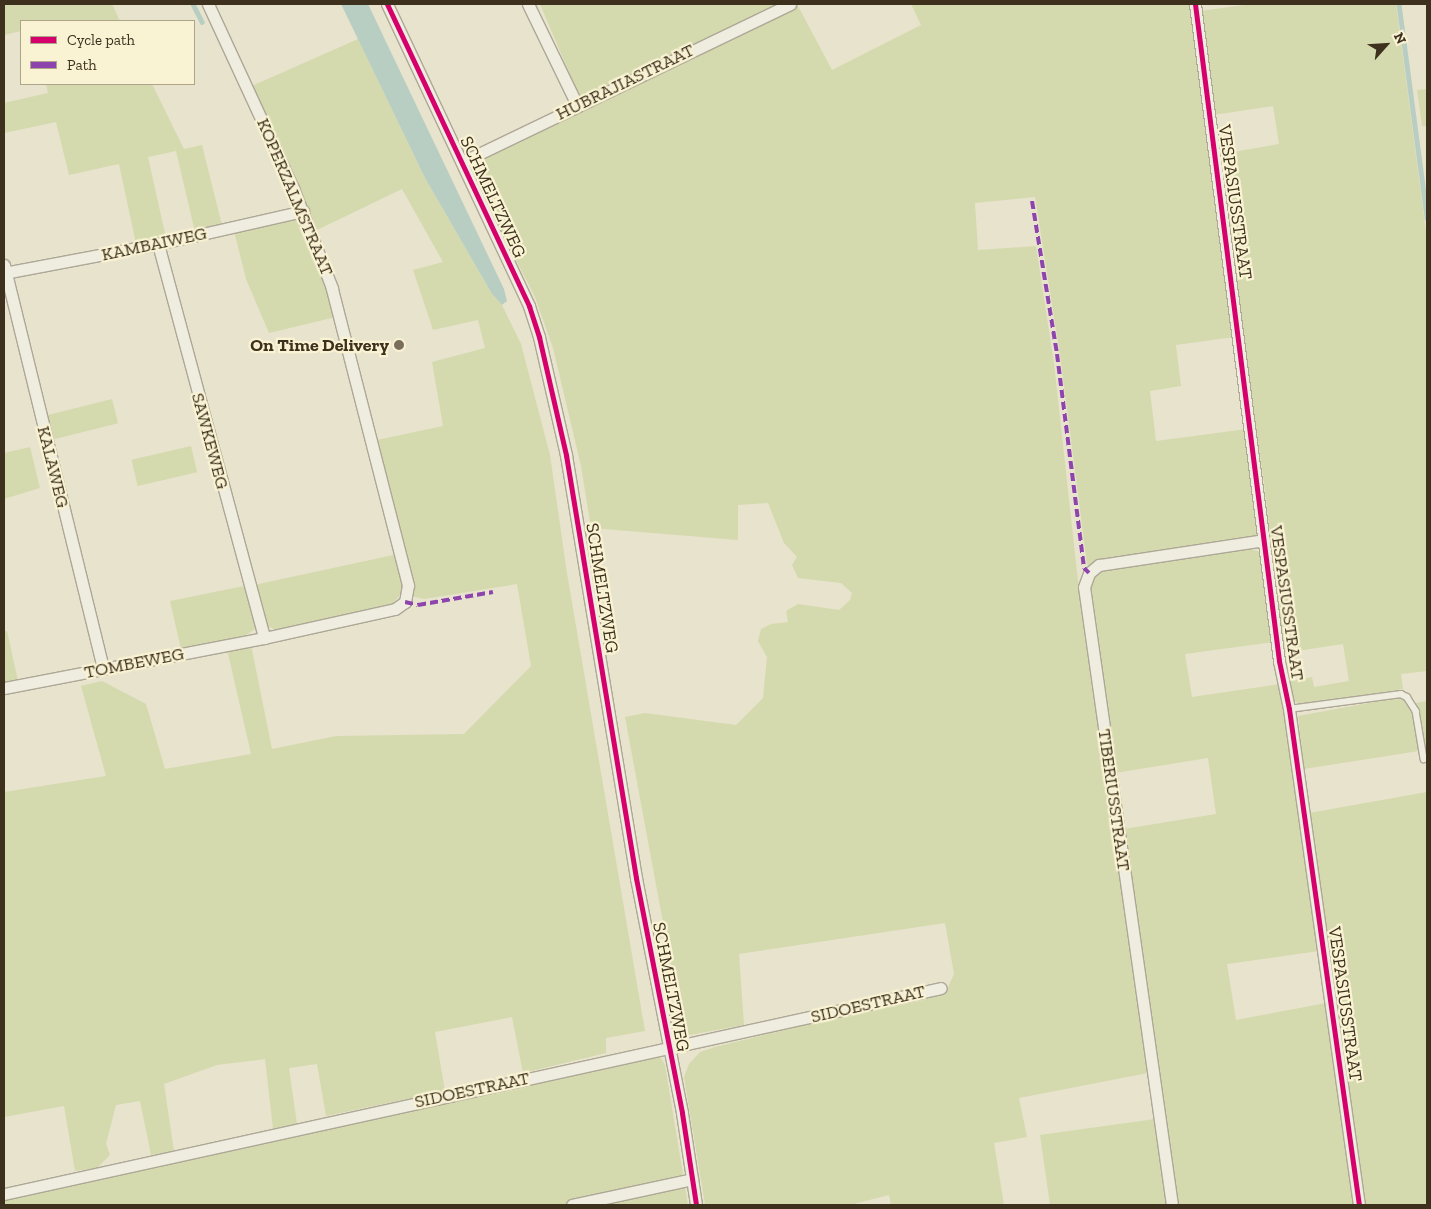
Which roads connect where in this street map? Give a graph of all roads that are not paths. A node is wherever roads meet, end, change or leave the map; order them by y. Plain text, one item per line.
1 (208, 4) edge
2 (387, 4) edge
3 (528, 4) edge
4 (790, 4) edge
5 (1195, 4) edge
6 (577, 106) junction
7 (462, 162) junction
8 (303, 211) junction
9 (158, 244) junction
10 (4, 271) edge
11 (1264, 540) junction
12 (405, 602) joint
13 (264, 638) junction
14 (103, 669) junction
15 (4, 688) edge
16 (1289, 709) junction
17 (1424, 759) dead end
18 (940, 988) dead end
19 (669, 1047) junction
20 (692, 1179) junction
21 (4, 1194) edge
22 (572, 1205) edge
23 (696, 1205) edge
24 (1172, 1205) edge
25 (1359, 1205) edge

1 - 8 street, KOPERZALMSTRAAT
2 - 7 street, SCHMELTZWEG
3 - 6 street
4 - 6 street, HUBRAJIASTRAAT
5 - 11 street, VESPASIUSSTRAAT
6 - 7 street, HUBRAJIASTRAAT
7 - 19 street, SCHMELTZWEG
8 - 9 street, KAMBAIWEG
8 - 12 street, KOPERZALMSTRAAT
9 - 10 street, KAMBAIWEG
9 - 13 street, SAWKEWEG
10 - 14 street, KALAWEG
11 - 16 street, VESPASIUSSTRAAT
11 - 24 street, TIBERIUSSTRAAT
12 - 13 street, TOMBEWEG
13 - 14 street, TOMBEWEG
14 - 15 street, TOMBEWEG
16 - 17 lane
16 - 25 street, VESPASIUSSTRAAT
18 - 19 street, SIDOESTRAAT
19 - 20 street, SCHMELTZWEG
19 - 21 street, SIDOESTRAAT
20 - 22 street
20 - 23 street, SCHMELTZWEG

